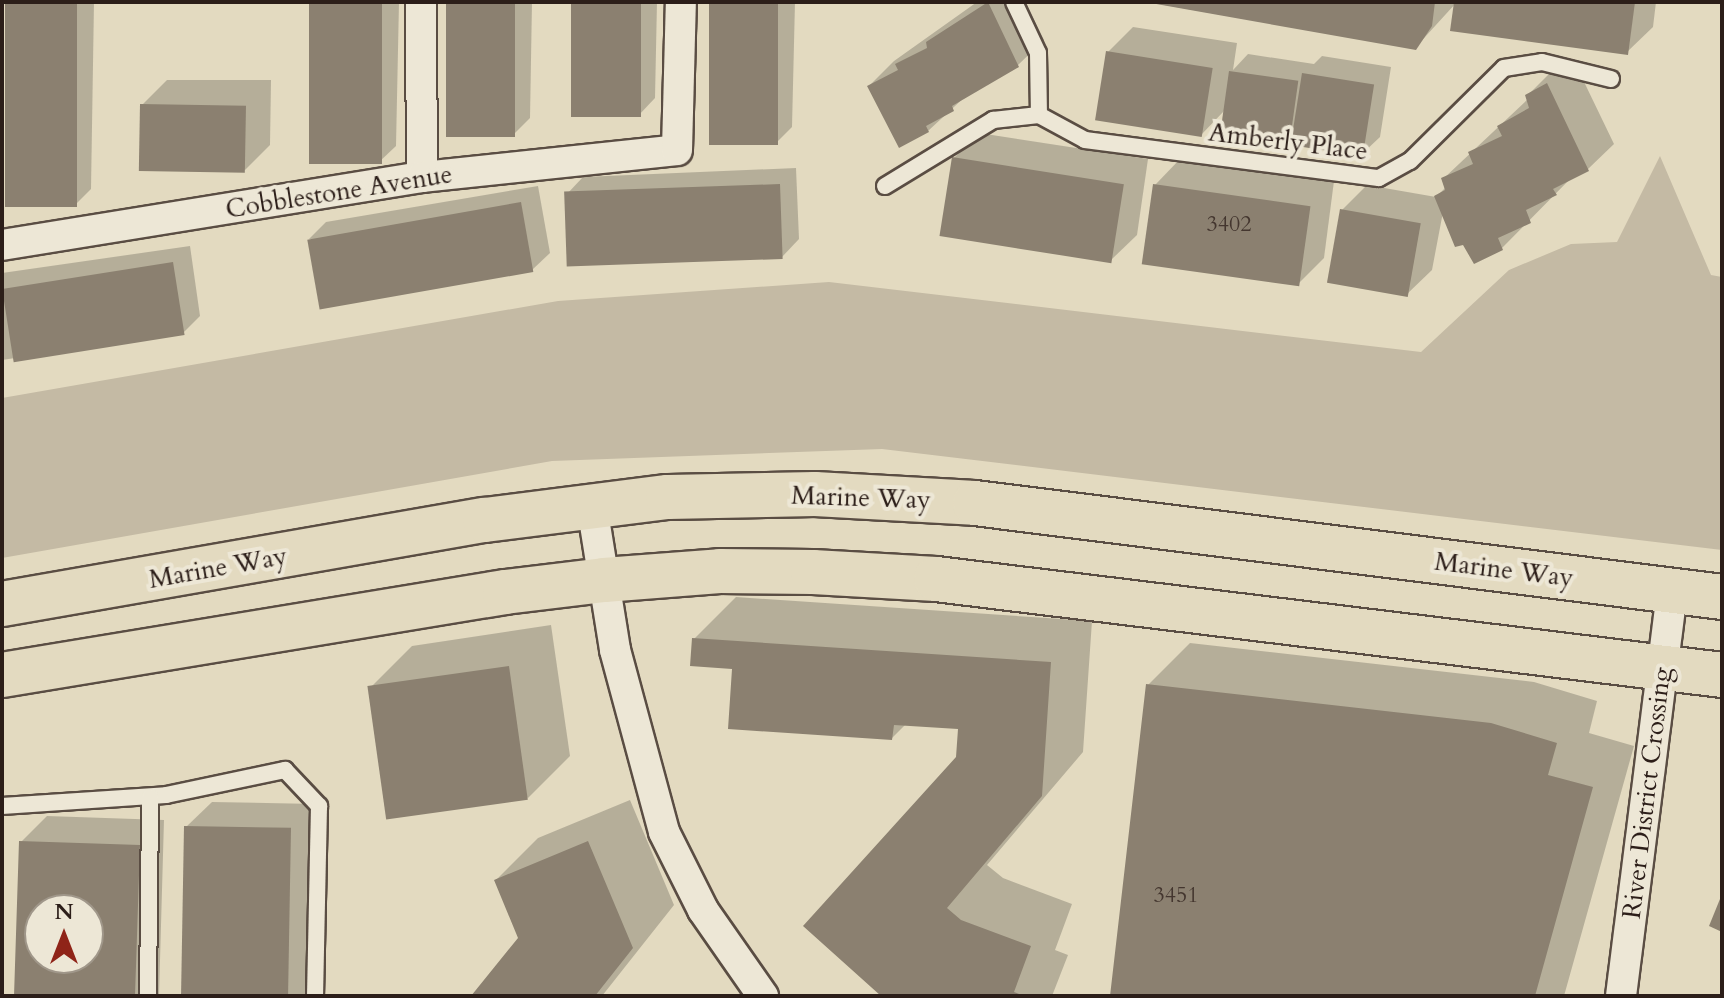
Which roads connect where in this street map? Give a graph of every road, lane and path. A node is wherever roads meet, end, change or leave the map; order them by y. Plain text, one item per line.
1 (421, 2) edge
2 (681, 2) edge
3 (1014, 2) edge
4 (1611, 79) dead end
5 (1039, 115) junction
6 (422, 177) junction
7 (885, 186) dead end
8 (2, 245) edge
9 (592, 506) junction
10 (604, 580) junction
11 (1672, 591) junction
12 (1722, 597) edge
13 (2, 604) edge
14 (1663, 667) junction
15 (2, 675) edge
16 (1722, 675) edge
17 (150, 797) junction
18 (2, 806) edge
19 (761, 995) edge
20 (148, 996) edge
21 (315, 996) edge
22 (1621, 996) edge

1 - 6 street
2 - 6 street, Cobblestone Avenue
3 - 5 lane
4 - 5 lane, Amberly Place
5 - 7 lane
6 - 8 street, Cobblestone Avenue
9 - 10 street
9 - 11 main road, Marine Way
9 - 13 main road, Marine Way
10 - 14 main road
10 - 15 main road
10 - 19 street
11 - 12 main road, Marine Way
11 - 14 street, River District Crossing
14 - 16 main road
14 - 22 street, River District Crossing
17 - 18 lane
17 - 20 lane
17 - 21 lane

